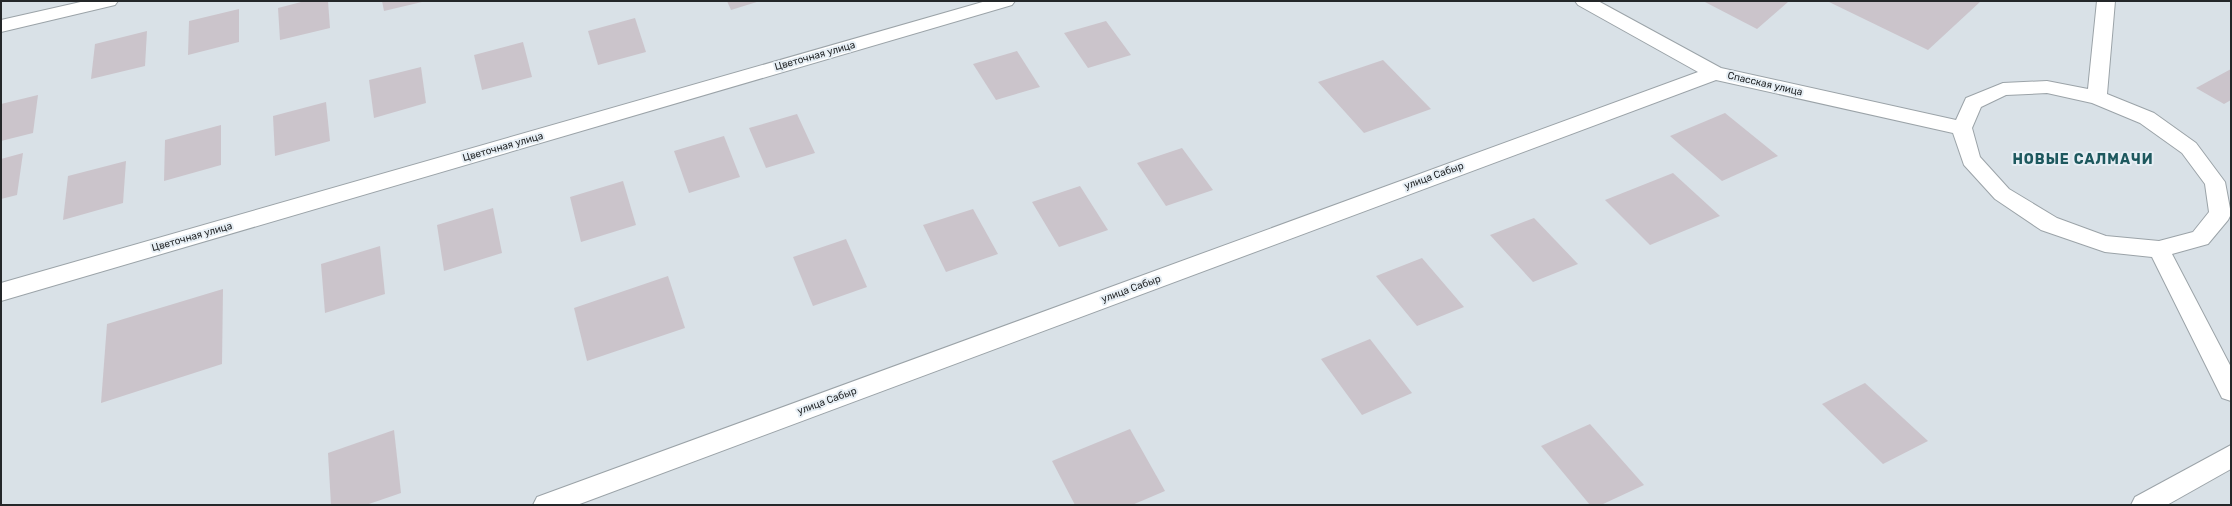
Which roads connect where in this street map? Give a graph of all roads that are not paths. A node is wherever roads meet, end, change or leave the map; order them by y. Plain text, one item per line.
1 (109, 1) edge
2 (1006, 1) edge
3 (1584, 1) edge
4 (2106, 1) edge
5 (1, 26) edge
6 (1715, 72) junction
7 (2097, 97) junction
8 (1962, 128) junction
9 (2159, 248) junction
10 (1, 292) edge
11 (2231, 391) edge
12 (2231, 456) edge
13 (546, 505) edge
14 (2144, 505) edge

1 - 5 street
2 - 10 street, Цветочная улица
3 - 6 street, Спасская улица
4 - 7 street
6 - 8 street, Спасская улица
6 - 13 street, улица Сабыр
7 - 8 street
7 - 9 street
8 - 9 street
9 - 11 street
12 - 14 street

